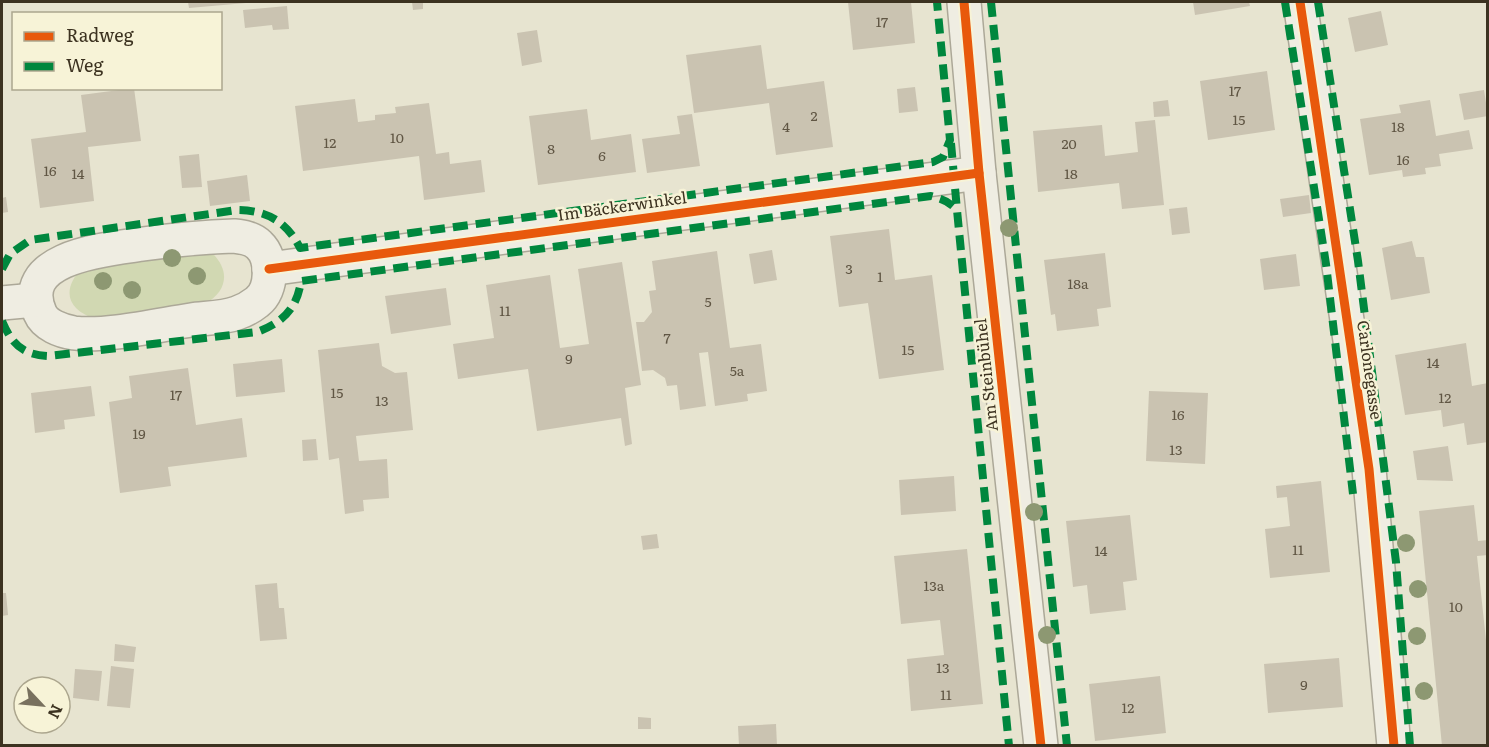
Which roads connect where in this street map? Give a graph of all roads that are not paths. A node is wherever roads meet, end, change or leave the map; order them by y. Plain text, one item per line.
1 (964, 2) edge
2 (1300, 2) edge
3 (979, 174) junction
4 (269, 269) junction
5 (35, 300) junction
6 (2, 303) edge
7 (1041, 746) edge
8 (1394, 746) edge

1 - 3 street, Am Steinbühel
2 - 8 street, Carlonegasse
3 - 4 street, Im Bäckerwinkel
3 - 7 street, Am Steinbühel
4 - 5 street
4 - 5 street
5 - 6 street

